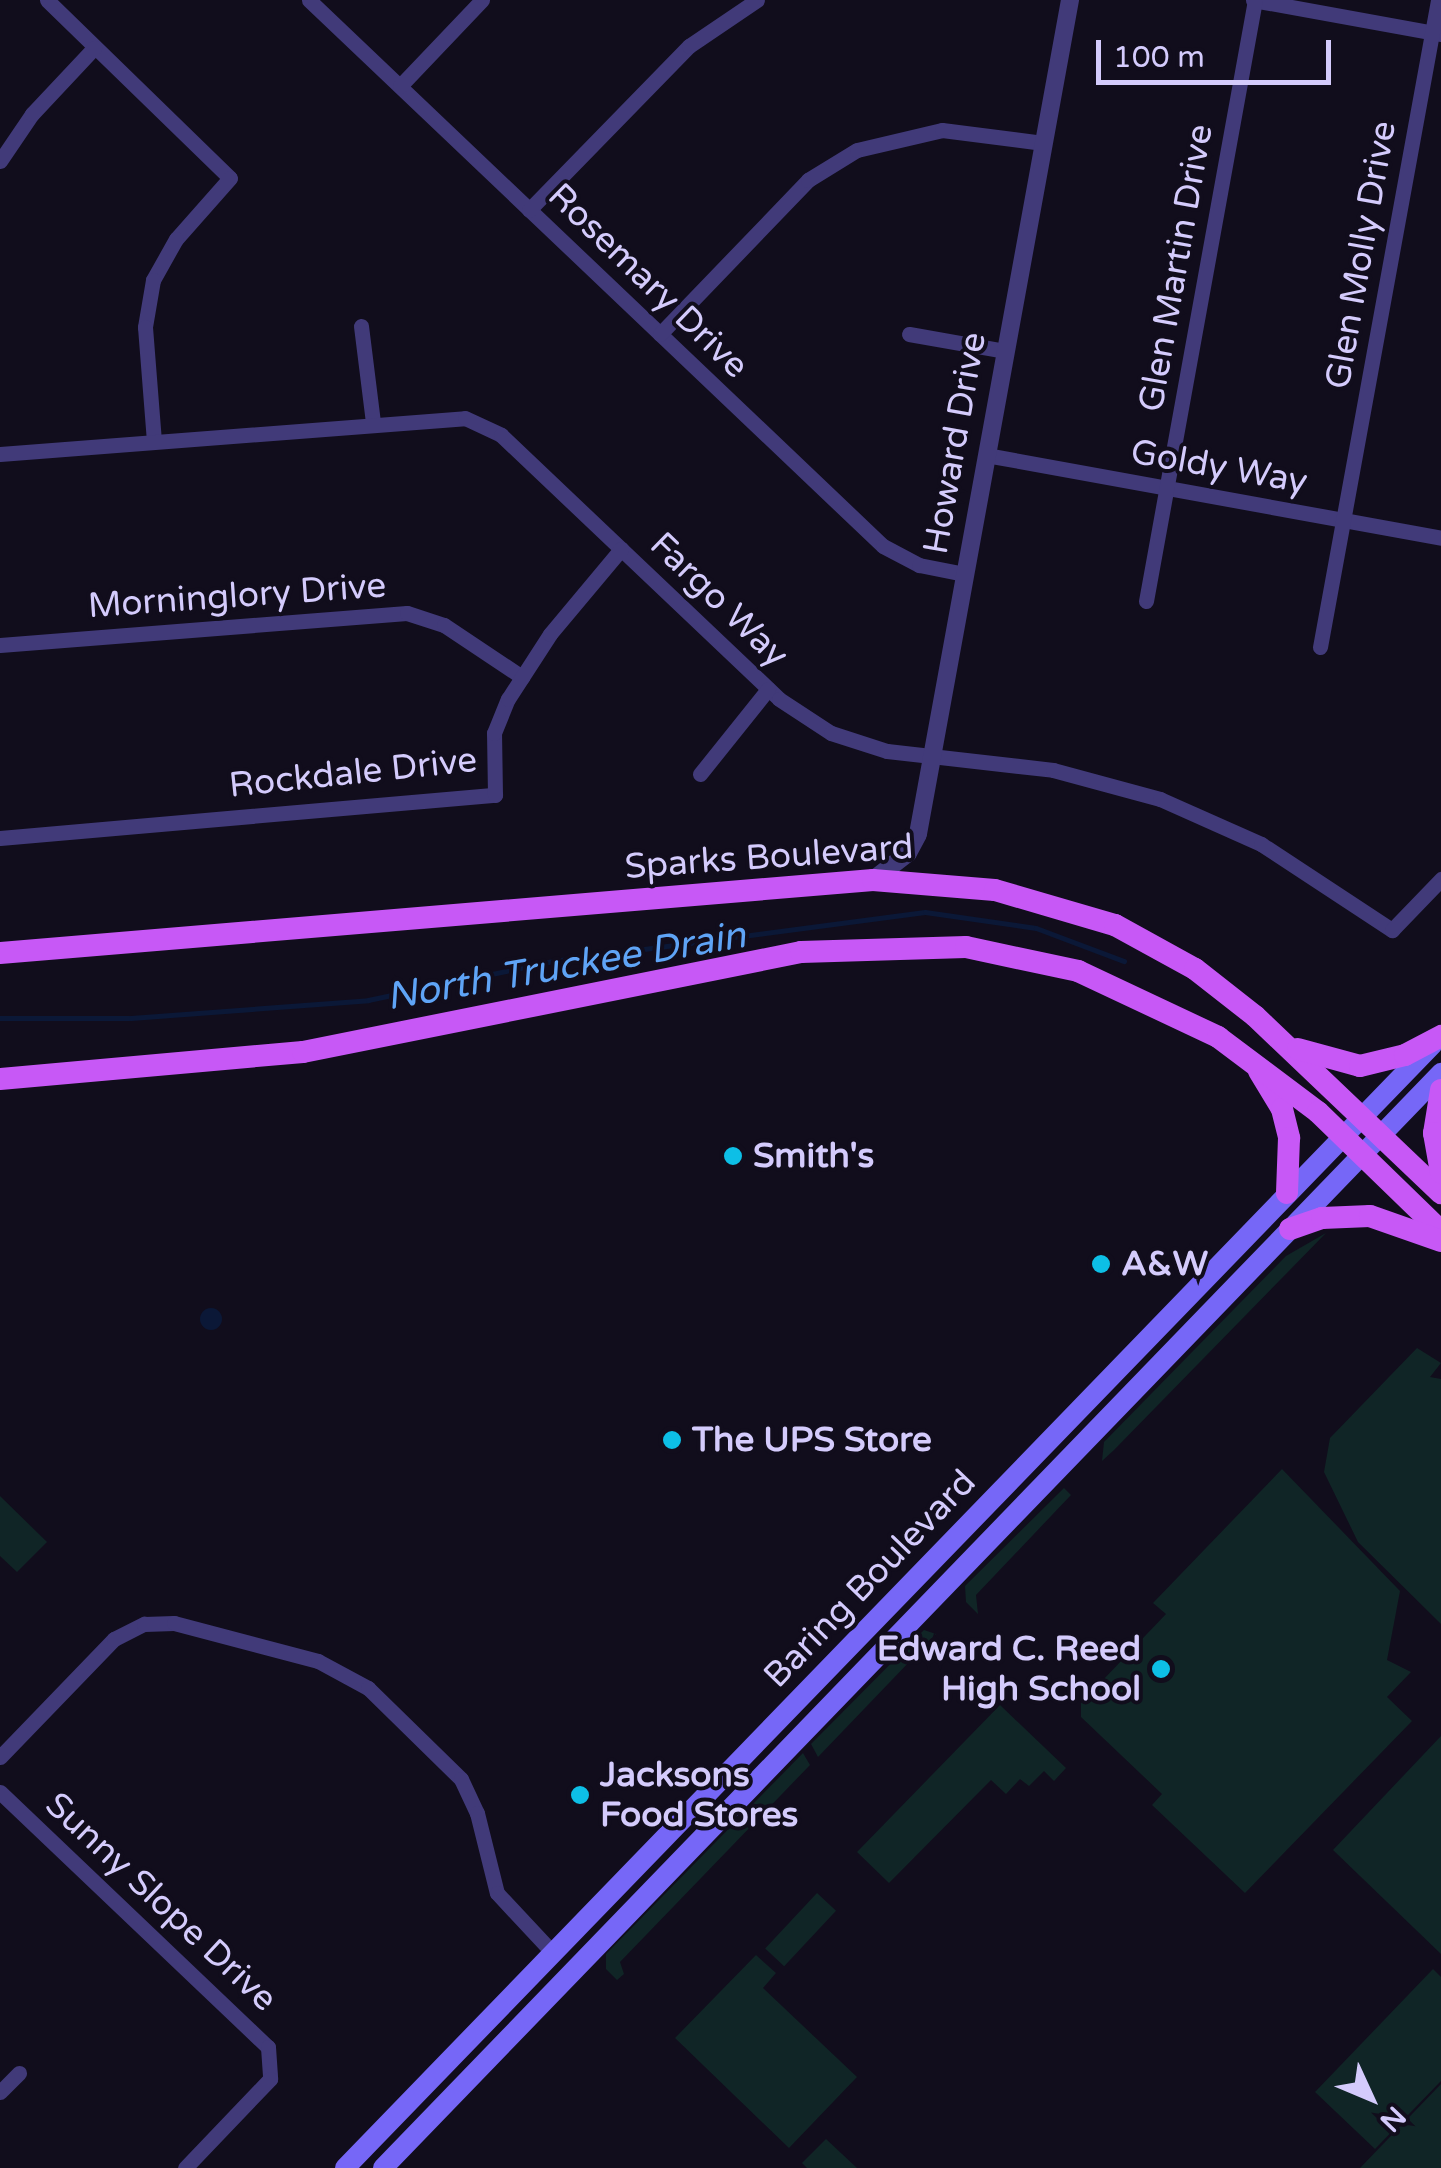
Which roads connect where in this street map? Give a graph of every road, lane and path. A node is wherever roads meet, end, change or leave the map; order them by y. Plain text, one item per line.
1 (46, 0) edge
2 (309, 0) edge
3 (482, 0) edge
4 (757, 0) edge
5 (1070, 0) edge
6 (1254, 0) edge
7 (1438, 0) edge
8 (1436, 34) edge
9 (94, 48) junction
10 (400, 86) junction
11 (1043, 143) junction
12 (0, 161) edge
13 (530, 210) junction
14 (362, 326) dead end
15 (660, 334) junction
16 (909, 334) dead end
17 (1005, 351) junction
18 (373, 422) junction
19 (154, 440) junction
20 (0, 454) edge
21 (986, 455) junction
22 (1166, 488) junction
23 (1343, 520) junction
24 (1441, 538) edge
25 (621, 549) junction
26 (964, 574) junction
27 (1146, 601) dead end
28 (0, 645) edge
29 (1320, 647) dead end
30 (522, 677) junction
31 (768, 689) junction
32 (932, 755) junction
33 (700, 774) dead end
34 (0, 838) edge
35 (1441, 879) edge
36 (873, 880) junction
37 (0, 953) edge
38 (1441, 1036) edge
39 (1282, 1041) junction
40 (1248, 1057) junction
41 (1441, 1073) edge
42 (0, 1079) edge
43 (1441, 1090) edge
44 (1360, 1116) junction
45 (1342, 1134) junction
46 (1380, 1136) junction
47 (1362, 1154) junction
48 (1441, 1172) edge
49 (1287, 1193) junction
50 (1441, 1193) edge
51 (1290, 1230) junction
52 (1441, 1232) edge
53 (1441, 1241) edge
54 (0, 1757) edge
55 (0, 1792) edge
56 (554, 1953) junction
57 (573, 1972) junction
58 (18, 2073) dead end
59 (0, 2092) edge
60 (184, 2168) edge
61 (345, 2168) edge
62 (382, 2168) edge

1 - 9 street
2 - 10 street, Rosemary Drive
3 - 10 street
4 - 13 street
5 - 11 street, Howard Drive
6 - 8 street
6 - 22 street, Glen Martin Drive
7 - 8 street, Glen Molly Drive
8 - 23 street, Glen Molly Drive
9 - 12 street
9 - 19 street
10 - 13 street, Rosemary Drive
11 - 15 street
11 - 17 street, Howard Drive
13 - 15 street, Rosemary Drive
14 - 18 street
15 - 26 street, Rosemary Drive
16 - 17 street
17 - 21 street, Howard Drive
18 - 19 street, Fargo Way
18 - 25 street, Fargo Way
19 - 20 street, Fargo Way
21 - 22 street, Goldy Way
21 - 26 street, Howard Drive
22 - 23 street, Goldy Way
22 - 27 street, Glen Martin Drive
23 - 24 street, Goldy Way
23 - 29 street, Glen Molly Drive
25 - 30 street, Rockdale Drive
25 - 31 street, Fargo Way
26 - 32 street, Howard Drive
28 - 30 street, Morninglory Drive
30 - 34 street, Rockdale Drive
31 - 32 street, Fargo Way
31 - 33 street
32 - 35 street, Fargo Way
32 - 36 street, Howard Drive
36 - 37 main road, Sparks Boulevard
36 - 39 main road, Sparks Boulevard
38 - 39 main road
38 - 44 main road, Baring Boulevard
39 - 44 main road, Sparks Boulevard
40 - 42 main road
40 - 45 main road
40 - 49 main road
41 - 46 main road, Baring Boulevard
43 - 48 main road
44 - 45 main road, Baring Boulevard
44 - 46 main road, Sparks Boulevard
45 - 47 main road
45 - 49 main road, Baring Boulevard
46 - 47 main road, Baring Boulevard
46 - 50 main road, Sparks Boulevard
47 - 51 main road, Baring Boulevard
47 - 52 main road
49 - 56 main road, Baring Boulevard
51 - 53 main road
51 - 57 main road, Baring Boulevard
54 - 56 street
55 - 60 street, Sunny Slope Drive
56 - 57 main road
56 - 61 main road, Baring Boulevard
57 - 62 main road, Baring Boulevard
58 - 59 street

